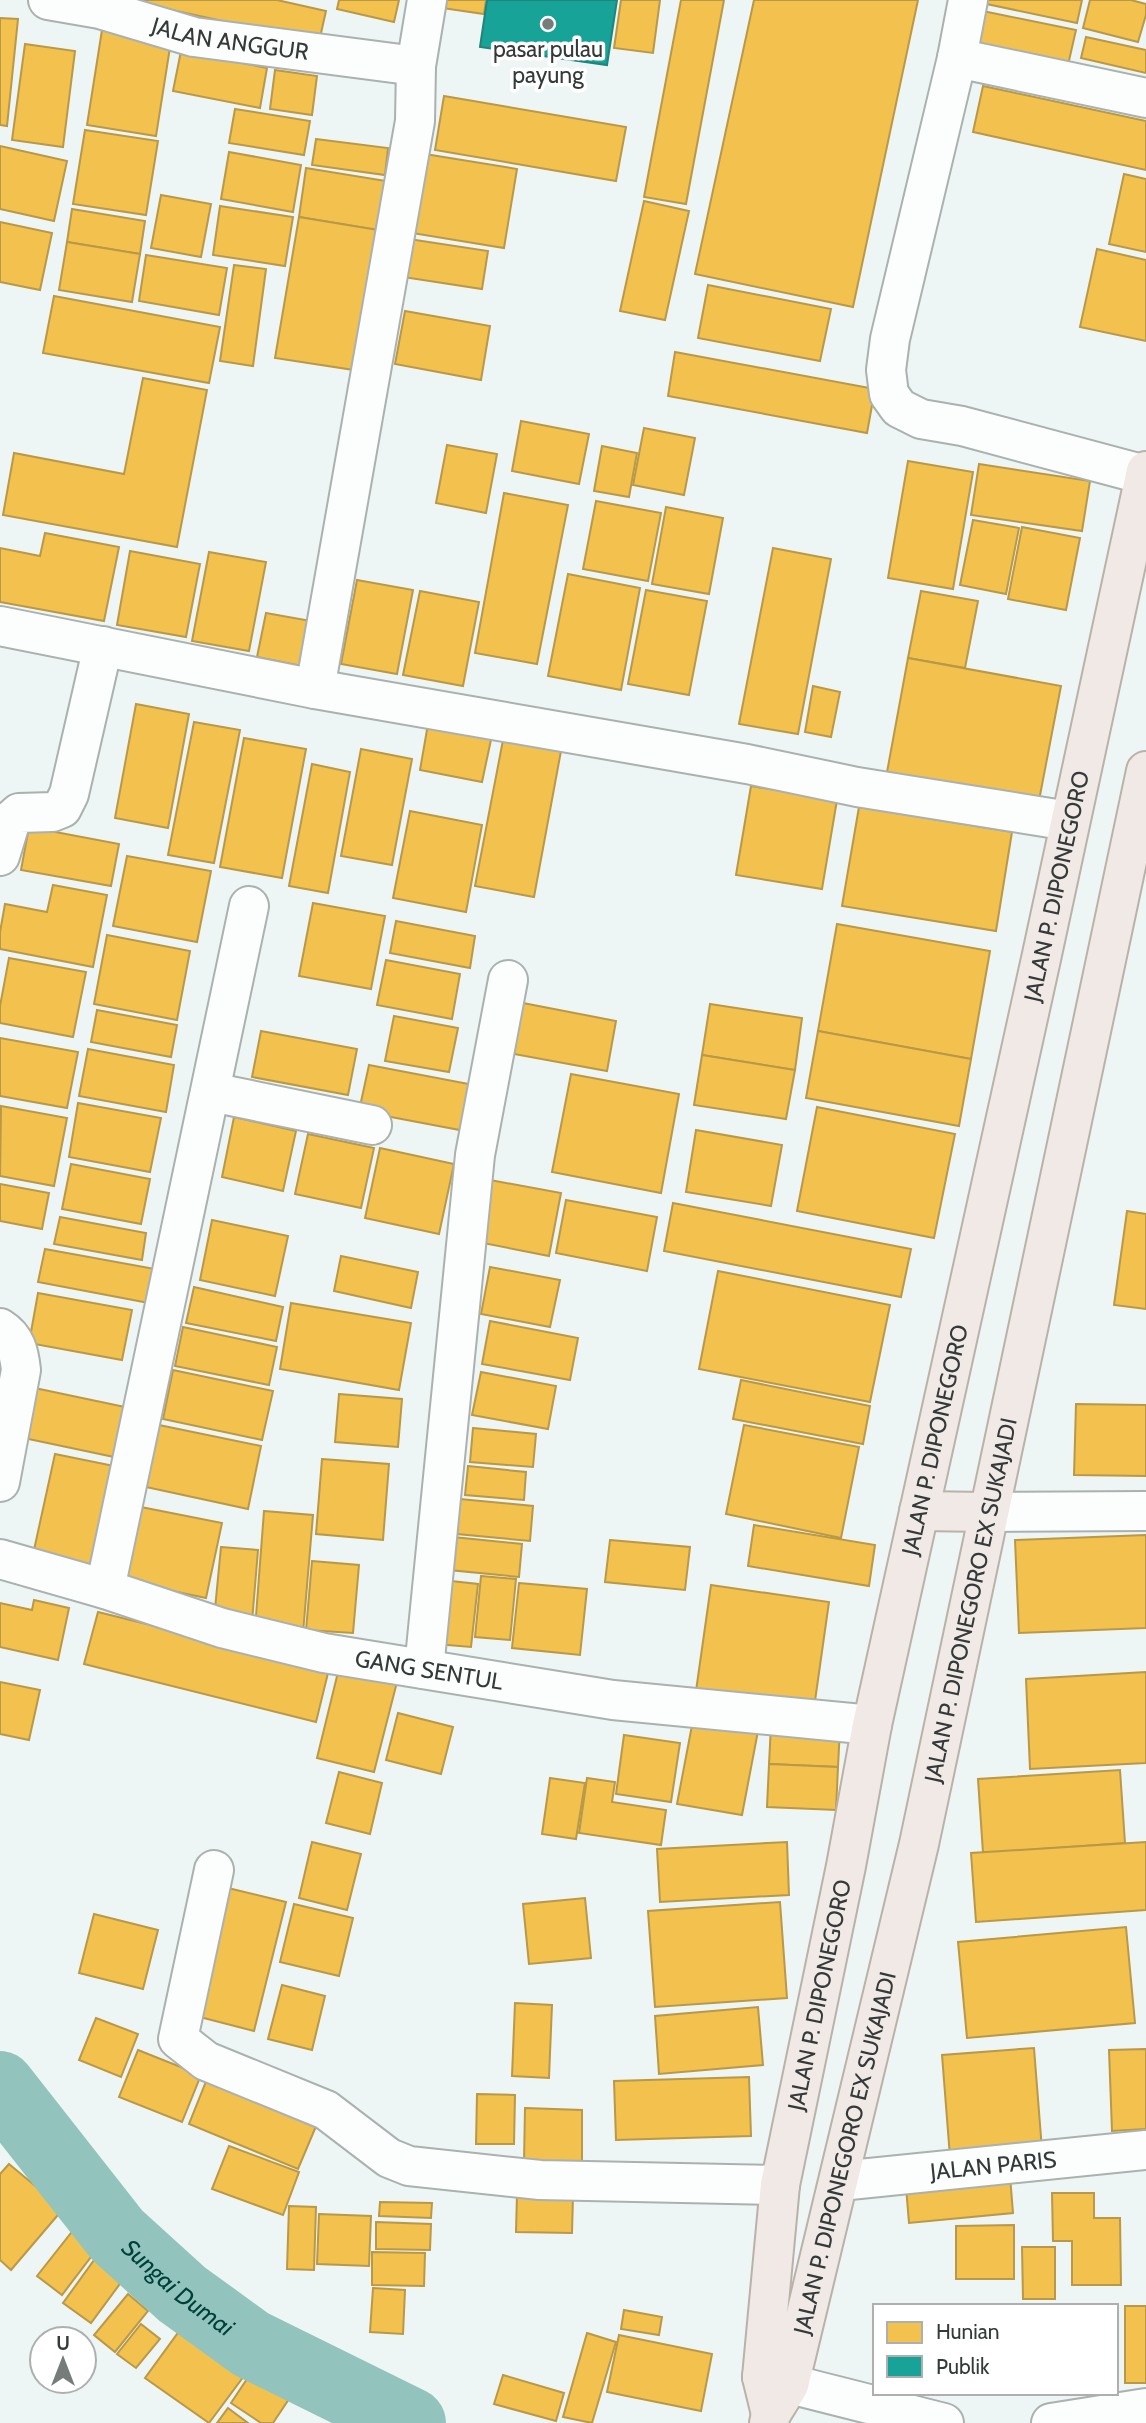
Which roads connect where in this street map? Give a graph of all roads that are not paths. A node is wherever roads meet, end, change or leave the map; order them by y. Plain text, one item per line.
1 (48, 0) edge
2 (427, 0) edge
3 (968, 0) edge
4 (101, 5) edge
5 (957, 58) junction
6 (416, 66) junction
7 (1146, 98) edge
8 (1145, 473) edge
9 (0, 626) edge
10 (103, 646) junction
11 (315, 689) junction
12 (1146, 771) edge
13 (1069, 821) junction
14 (0, 856) edge
15 (249, 906) dead end
16 (508, 980) dead end
17 (211, 1092) junction
18 (372, 1125) dead end
19 (0, 1328) edge
20 (0, 1482) edge
21 (919, 1511) junction
22 (1146, 1511) edge
23 (988, 1513) junction
24 (0, 1559) edge
25 (105, 1589) junction
26 (424, 1670) junction
27 (872, 1726) junction
28 (214, 1870) dead end
29 (1146, 2150) edge
30 (840, 2181) junction
31 (780, 2185) junction
32 (773, 2400) edge
33 (1146, 2407) edge
34 (944, 2423) edge
35 (1051, 2423) edge

1 - 4 street, JALAN ANGGUR
2 - 6 street
3 - 5 street
4 - 6 street, JALAN ANGGUR
5 - 7 street
5 - 8 street
6 - 11 street
8 - 13 main road, JALAN P. DIPONEGORO
9 - 10 street
10 - 11 street
10 - 14 street
11 - 13 street
12 - 23 main road, JALAN P. DIPONEGORO EX SUKAJADI
13 - 21 main road, JALAN P. DIPONEGORO
15 - 17 street
16 - 26 street
17 - 18 street
17 - 25 street
19 - 20 street
21 - 23 main road
21 - 27 main road, JALAN P. DIPONEGORO
22 - 23 street
23 - 30 main road, JALAN P. DIPONEGORO EX SUKAJADI
24 - 25 street, GANG SENTUL
25 - 26 street, GANG SENTUL
26 - 27 street, GANG SENTUL
27 - 31 main road, JALAN P. DIPONEGORO
28 - 31 street
29 - 30 street, JALAN PARIS
30 - 32 main road, JALAN P. DIPONEGORO EX SUKAJADI
31 - 32 main road, JALAN P. DIPONEGORO
32 - 34 street
33 - 35 street

